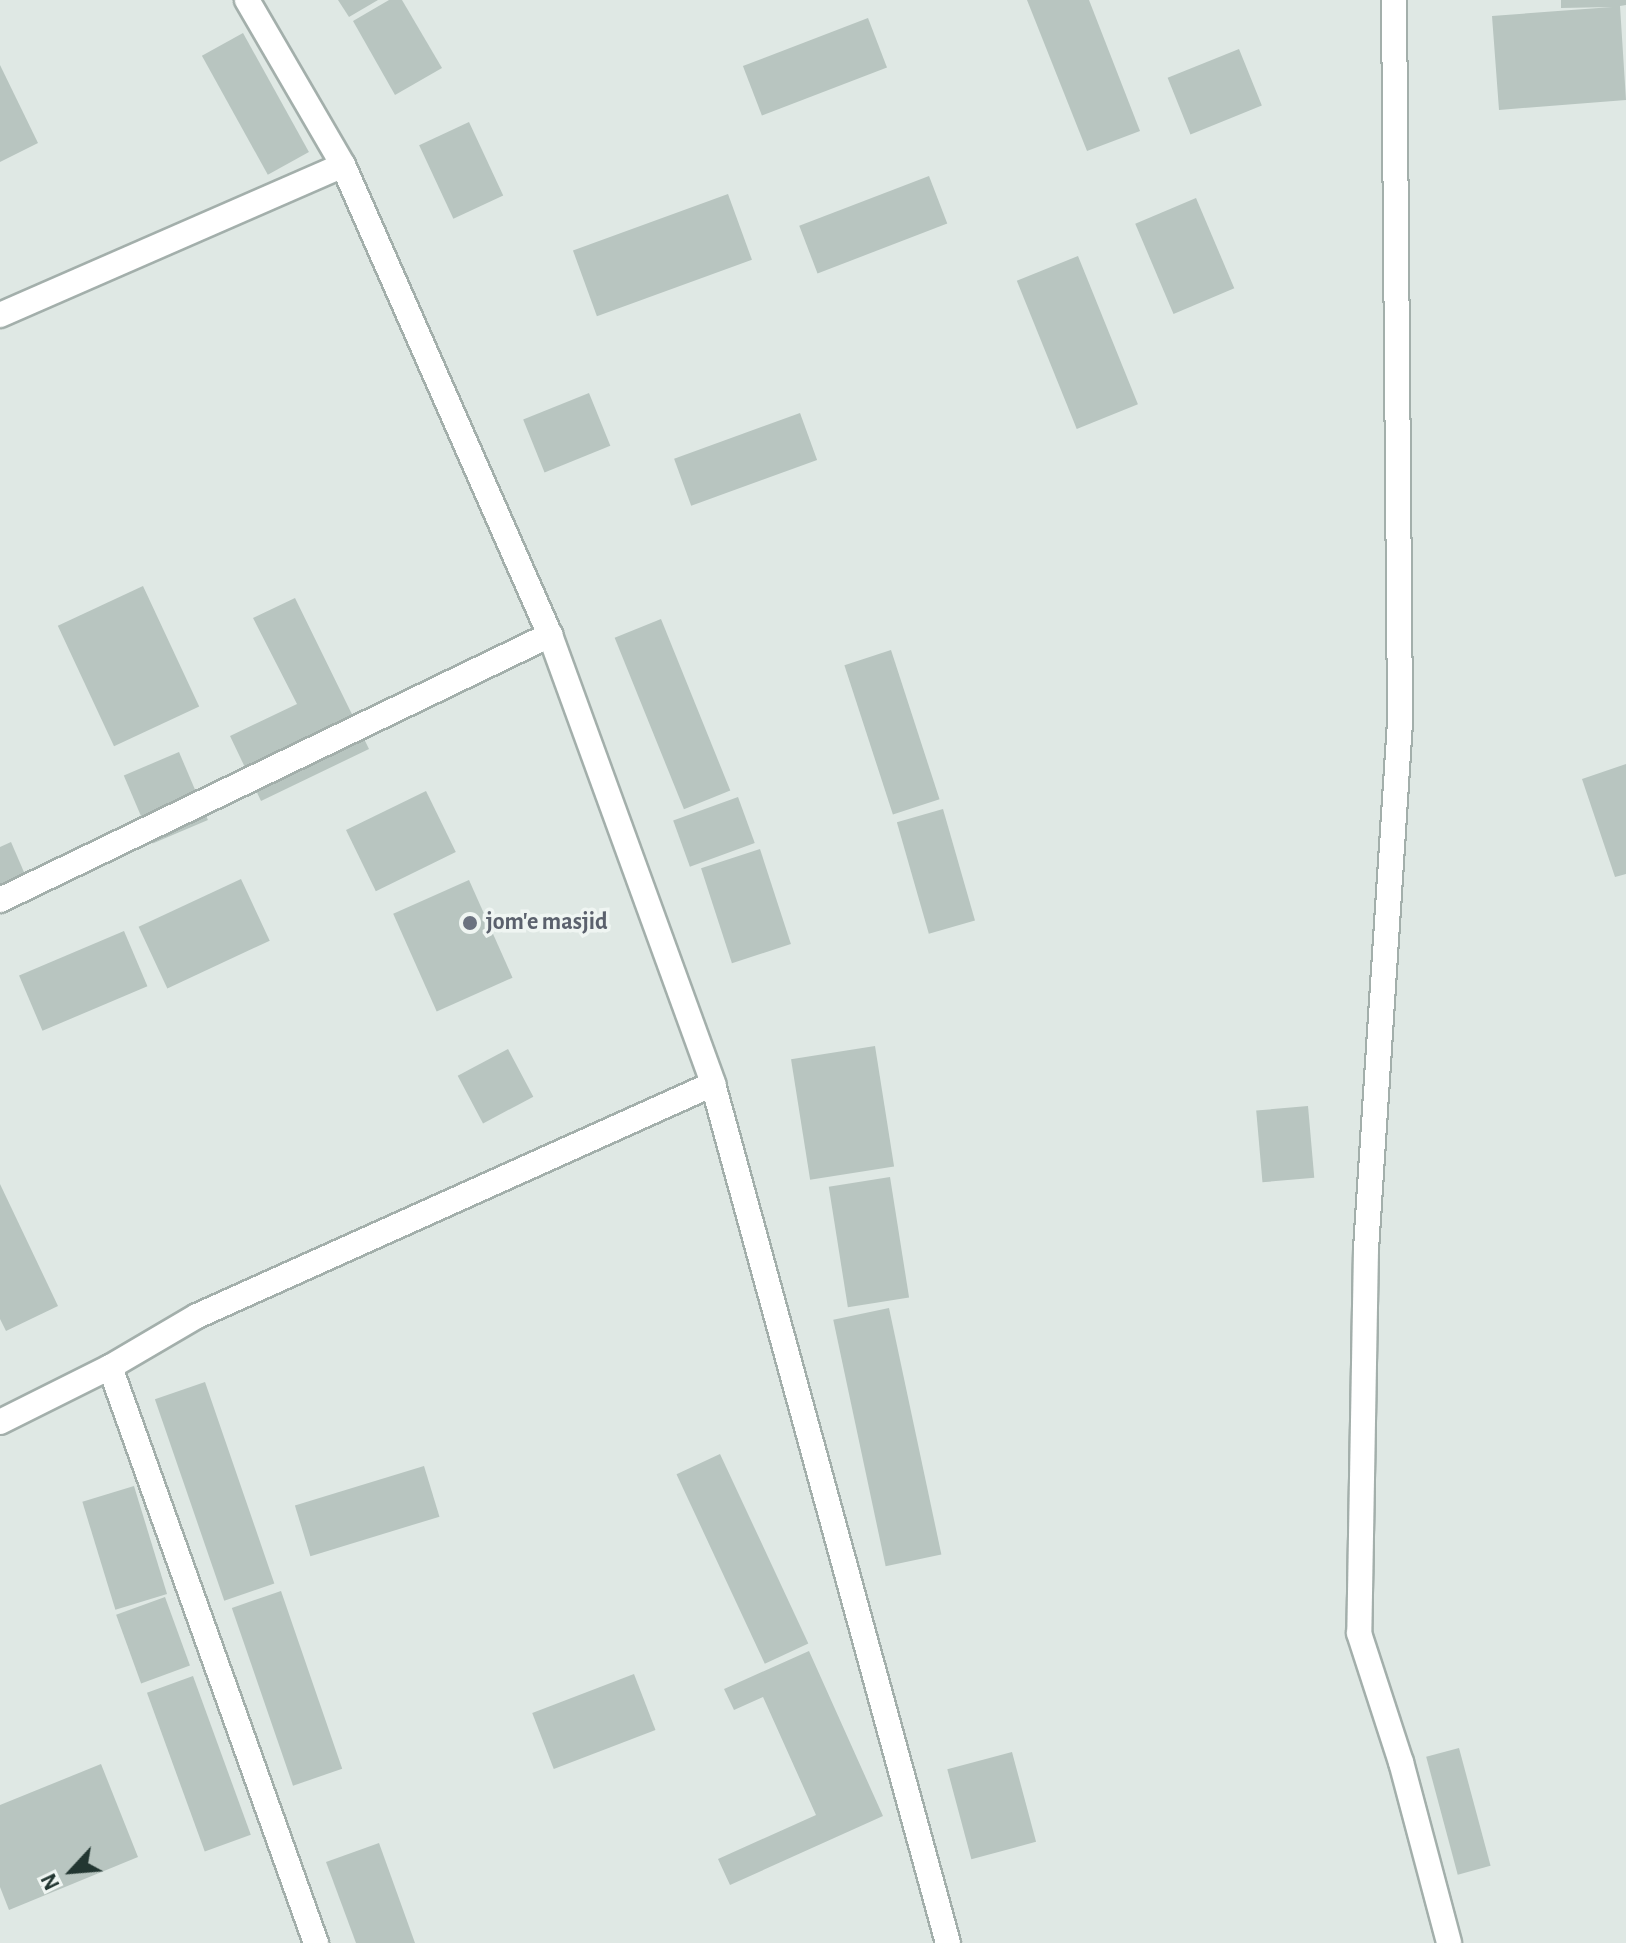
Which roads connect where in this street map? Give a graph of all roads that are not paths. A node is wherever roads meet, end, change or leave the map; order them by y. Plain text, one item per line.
1 (247, 0) edge
2 (1394, 0) edge
3 (343, 165) junction
4 (0, 315) edge
5 (550, 635) junction
6 (0, 900) edge
7 (713, 1084) junction
8 (110, 1367) junction
9 (0, 1422) edge
10 (316, 1943) edge
11 (948, 1943) edge
12 (1449, 1943) edge

1 - 3 street
2 - 12 street
3 - 4 street
3 - 5 street
5 - 6 street
5 - 7 street
7 - 8 street
7 - 11 street
8 - 9 street
8 - 10 street

